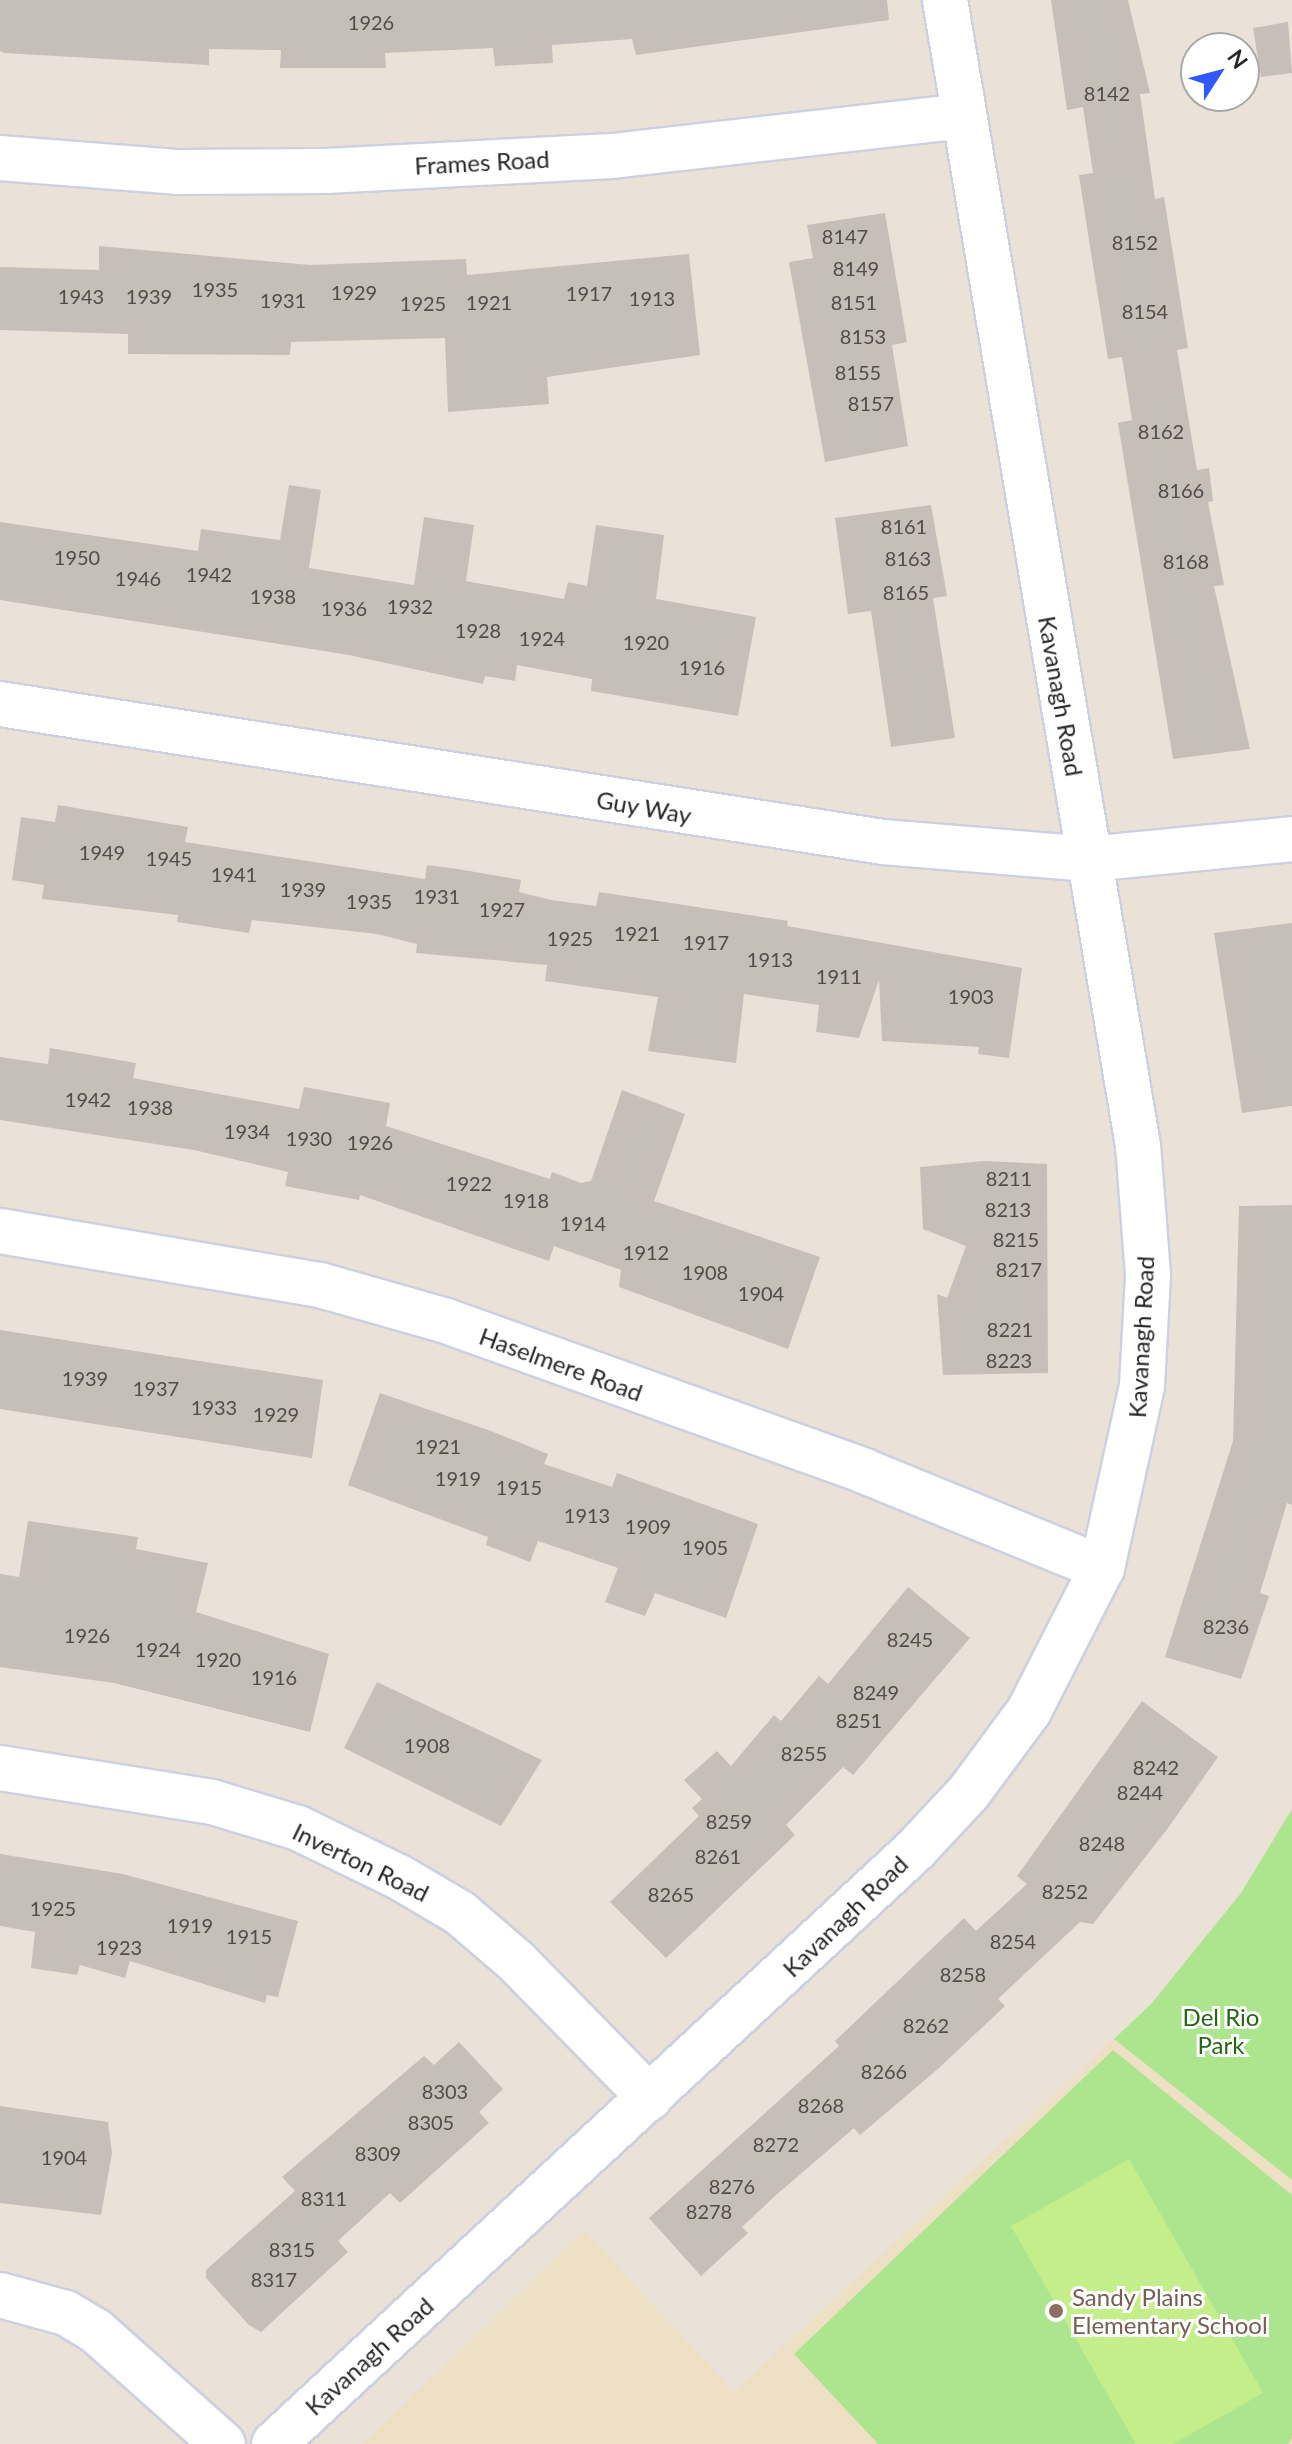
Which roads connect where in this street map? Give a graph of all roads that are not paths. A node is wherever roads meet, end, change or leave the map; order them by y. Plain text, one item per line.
1 (945, 0) edge
2 (963, 116) junction
3 (0, 158) edge
4 (0, 704) edge
5 (1292, 839) edge
6 (1089, 859) junction
7 (0, 1231) edge
8 (1102, 1568) junction
9 (0, 1768) edge
10 (650, 2098) junction
11 (0, 2295) edge
12 (223, 2444) edge
13 (274, 2444) edge

1 - 2 street, Kavanagh Road
2 - 3 street, Frames Road
2 - 6 street, Kavanagh Road
4 - 6 street, Guy Way
5 - 6 street, Guy Way
6 - 8 street, Kavanagh Road
7 - 8 street, Haselmere Road
8 - 10 street, Kavanagh Road
9 - 10 street, Inverton Road
10 - 13 street, Kavanagh Road
11 - 12 street

